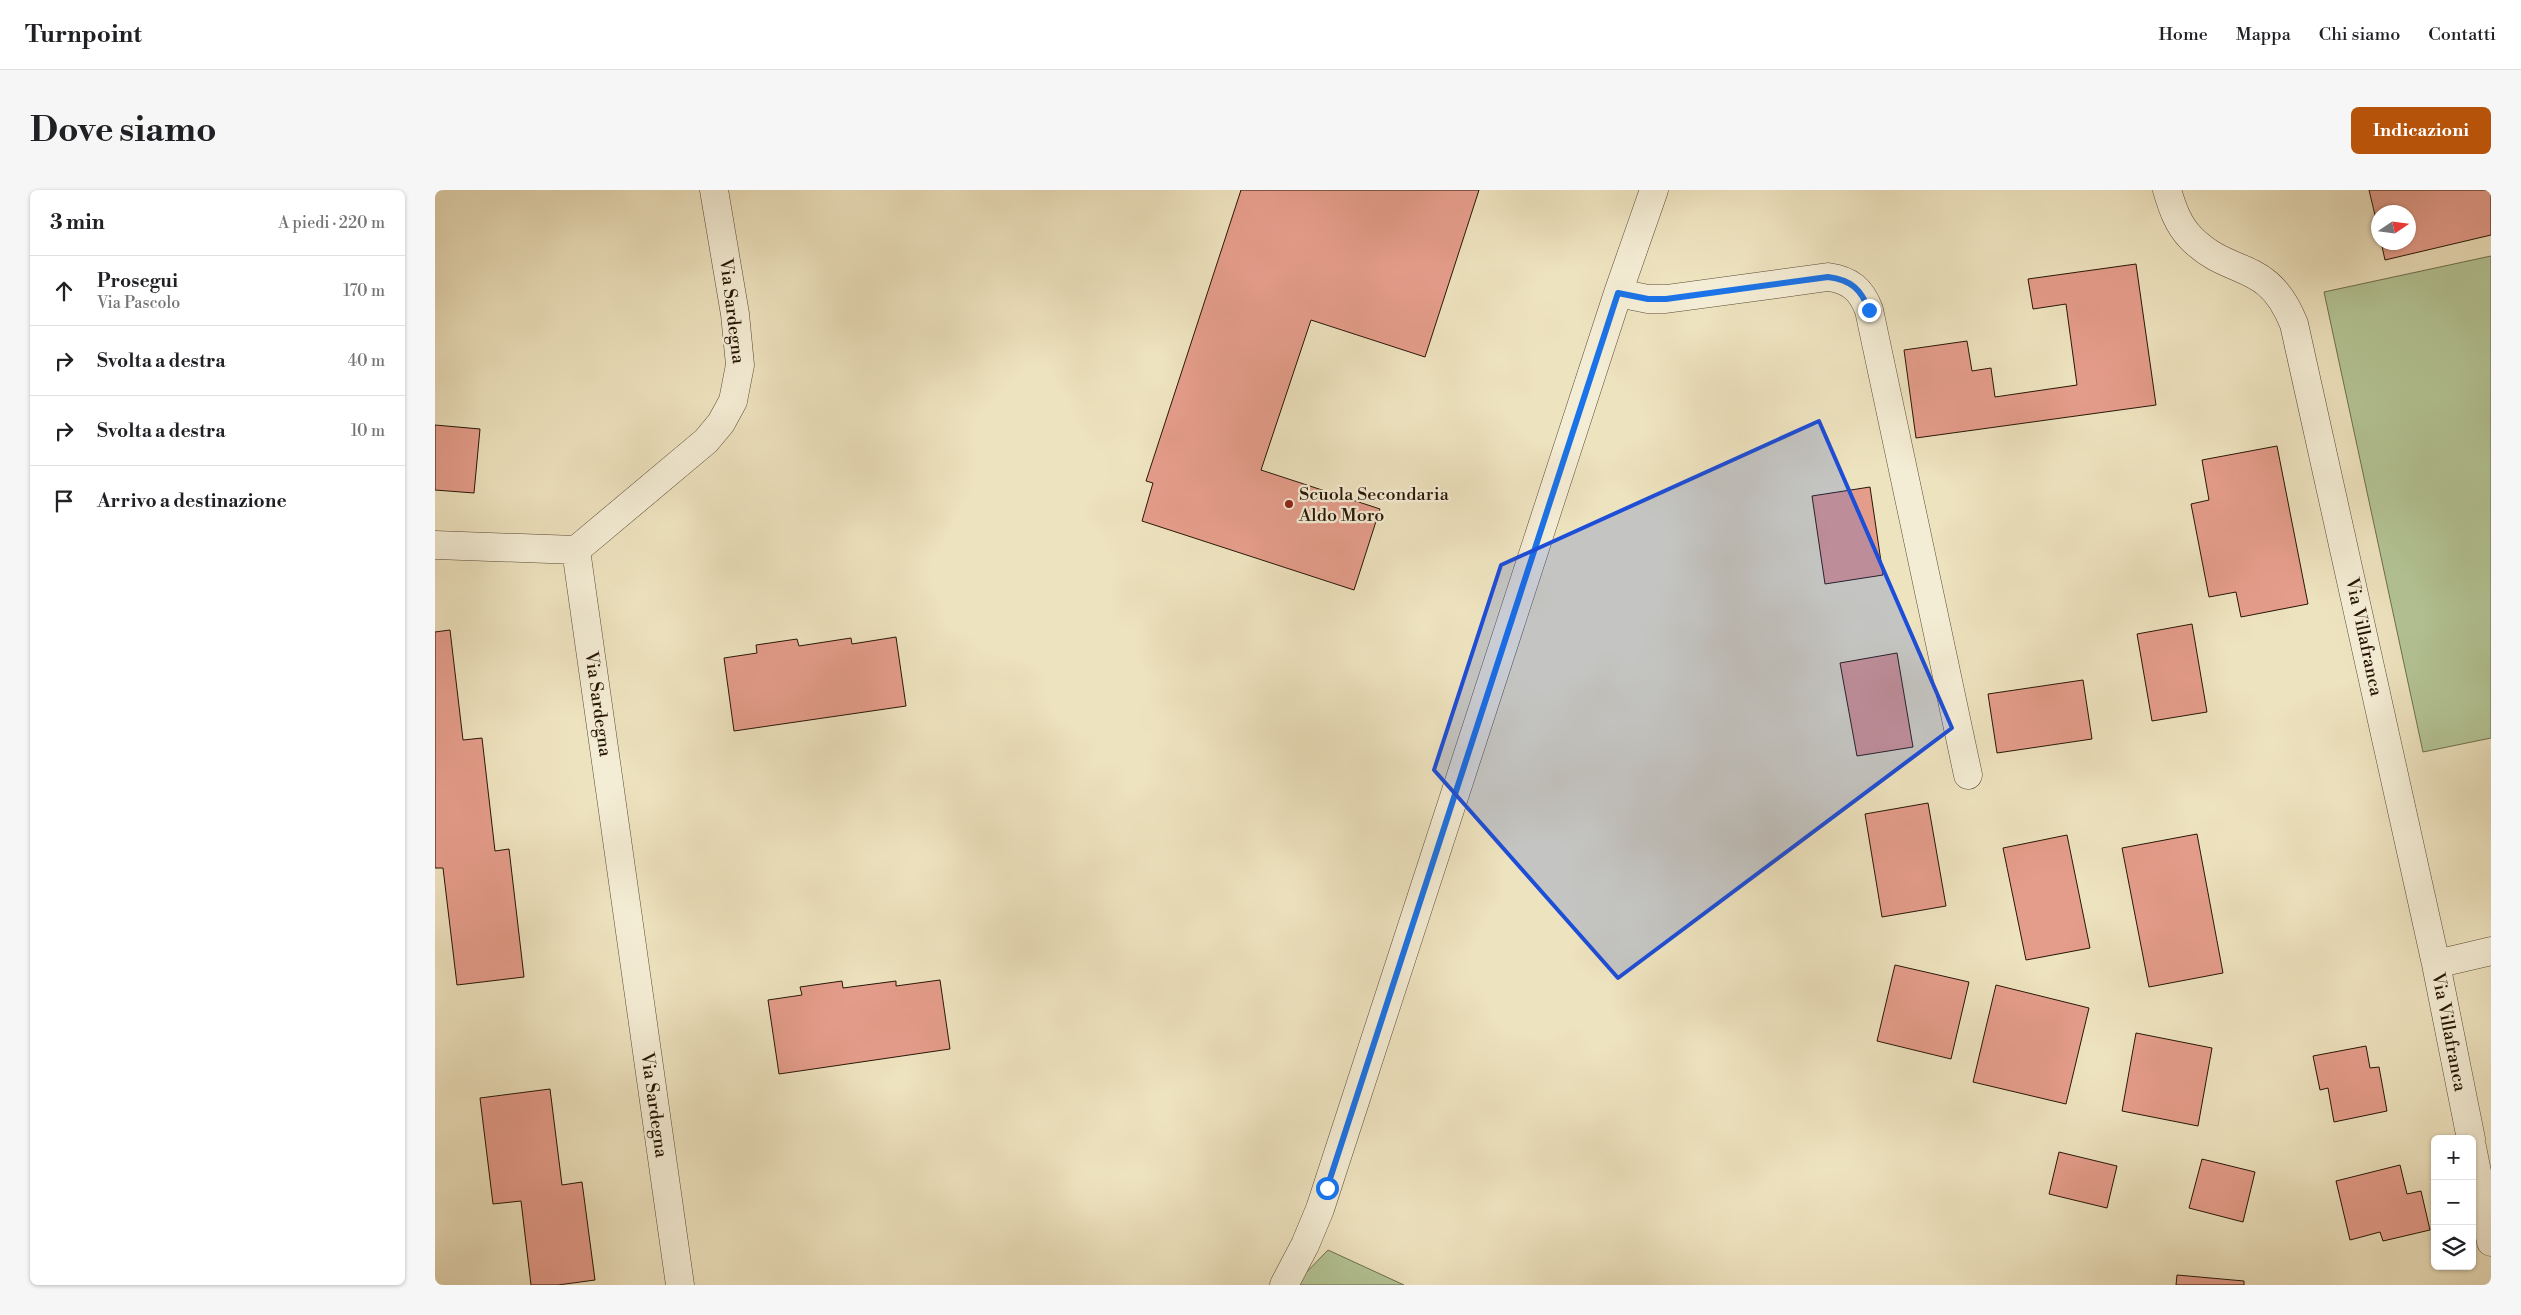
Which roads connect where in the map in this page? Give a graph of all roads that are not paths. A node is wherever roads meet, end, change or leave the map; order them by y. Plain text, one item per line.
1 (714, 190) edge
2 (1654, 190) edge
3 (2167, 190) edge
4 (1618, 293) junction
5 (435, 545) edge
6 (576, 550) junction
7 (1968, 775) dead end
8 (2491, 951) edge
9 (2436, 964) junction
10 (2470, 1135) edge
11 (2476, 1167) edge
12 (2491, 1242) edge
13 (680, 1285) edge
14 (1284, 1285) edge

1 - 6 street, Via Sardegna
2 - 4 street
3 - 9 street, Via Villafranca
4 - 7 street
4 - 14 street
5 - 6 street
6 - 13 street, Via Sardegna
8 - 9 street
9 - 10 street, Via Villafranca
11 - 12 street

